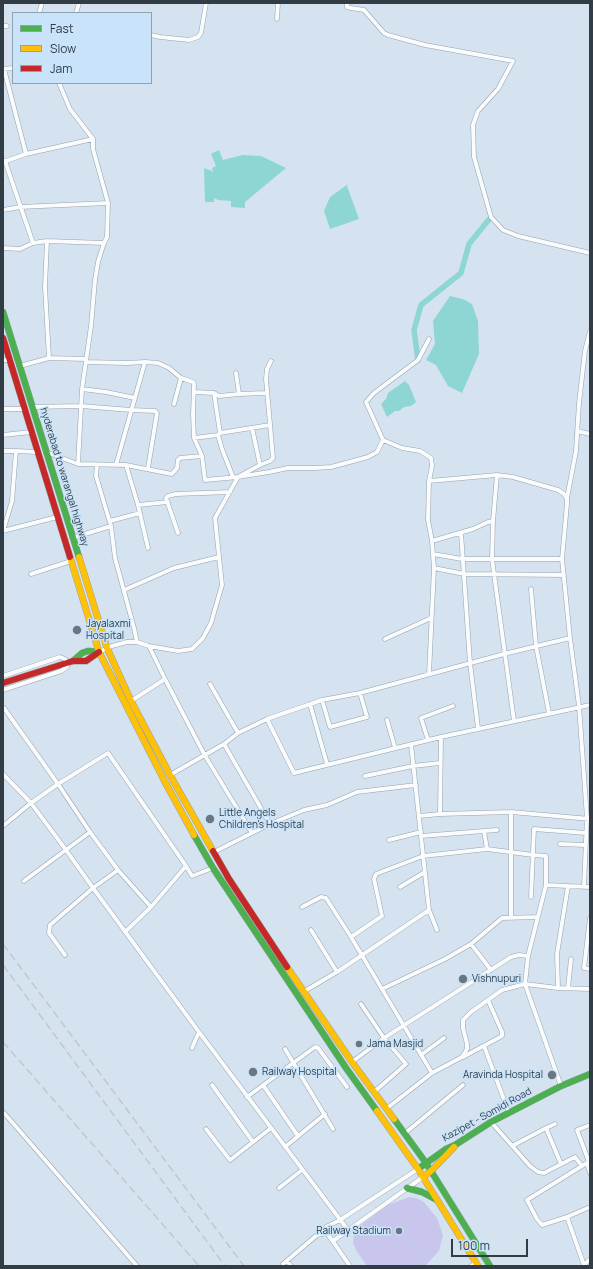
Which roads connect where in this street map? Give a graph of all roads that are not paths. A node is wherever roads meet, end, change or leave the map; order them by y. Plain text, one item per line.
1 (206, 3) edge
2 (278, 3) edge
3 (347, 3) edge
4 (276, 19) dead end
5 (152, 35) edge
6 (4, 69) edge
7 (59, 84) edge
8 (93, 139) junction
9 (26, 154) junction
10 (4, 162) edge
11 (108, 203) junction
12 (20, 207) junction
13 (3, 210) edge
14 (47, 241) junction
15 (33, 243) junction
16 (104, 243) junction
17 (3, 248) edge
18 (590, 253) edge
19 (3, 312) edge
20 (590, 331) edge
21 (3, 338) edge
22 (429, 339) dead end
23 (49, 358) junction
24 (6, 360) edge
25 (86, 360) junction
26 (271, 361) dead end
27 (145, 362) junction
28 (20, 366) junction
29 (236, 373) dead end
30 (181, 378) junction
31 (82, 389) junction
32 (194, 392) junction
33 (214, 393) junction
34 (266, 393) junction
35 (239, 394) junction
36 (135, 398) junction
37 (174, 404) dead end
38 (81, 406) junction
39 (28, 408) junction
40 (3, 409) edge
41 (131, 410) junction
42 (270, 425) junction
43 (252, 428) junction
44 (31, 432) junction
45 (577, 432) junction
46 (219, 434) junction
47 (590, 434) edge
48 (3, 435) edge
49 (194, 438) junction
50 (382, 440) junction
51 (3, 451) edge
52 (16, 451) junction
53 (37, 452) junction
54 (46, 452) junction
55 (202, 456) junction
56 (78, 464) junction
57 (97, 465) junction
58 (116, 465) junction
59 (126, 465) junction
60 (260, 465) junction
61 (148, 468) junction
62 (497, 475) junction
63 (236, 477) junction
64 (429, 481) junction
65 (230, 492) junction
66 (567, 499) junction
67 (168, 502) junction
68 (138, 505) junction
69 (140, 513) junction
70 (57, 517) junction
71 (493, 521) junction
72 (110, 524) junction
73 (3, 531) edge
74 (178, 533) dead end
75 (460, 533) junction
76 (72, 538) junction
77 (432, 541) junction
78 (148, 548) dead end
79 (433, 554) junction
80 (219, 557) junction
81 (462, 559) junction
82 (492, 559) junction
83 (562, 559) junction
84 (71, 561) junction
85 (434, 568) junction
86 (31, 574) dead end
87 (464, 574) junction
88 (493, 574) junction
89 (564, 575) junction
90 (531, 589) dead end
91 (124, 590) junction
92 (431, 618) junction
93 (570, 638) junction
94 (385, 639) dead end
95 (136, 642) junction
96 (149, 646) junction
97 (536, 646) junction
98 (107, 648) junction
99 (99, 652) junction
100 (504, 654) junction
101 (68, 662) junction
102 (470, 663) junction
103 (429, 674) junction
104 (3, 675) edge
105 (165, 679) junction
106 (3, 683) edge
107 (210, 684) dead end
108 (3, 690) edge
109 (360, 693) junction
110 (322, 700) junction
111 (131, 701) junction
112 (310, 704) junction
113 (590, 705) edge
114 (453, 706) dead end
115 (579, 706) junction
116 (4, 708) dead end
117 (549, 713) junction
118 (267, 719) junction
119 (387, 720) dead end
120 (514, 721) junction
121 (478, 728) junction
122 (238, 732) junction
123 (441, 737) junction
124 (428, 740) junction
125 (224, 744) junction
126 (411, 744) junction
127 (395, 748) junction
128 (204, 754) junction
129 (440, 763) junction
130 (327, 764) junction
131 (413, 766) junction
132 (3, 774) edge
133 (170, 775) junction
134 (365, 776) dead end
135 (58, 784) junction
136 (416, 785) junction
137 (30, 803) junction
138 (511, 812) junction
139 (440, 814) junction
140 (419, 816) junction
141 (588, 818) edge
142 (270, 824) junction
143 (3, 825) edge
144 (497, 830) dead end
145 (484, 831) junction
146 (90, 832) junction
147 (252, 833) junction
148 (421, 834) junction
149 (587, 834) edge
150 (388, 840) dead end
151 (560, 844) dead end
152 (585, 845) junction
153 (487, 849) junction
154 (66, 850) junction
155 (214, 852) junction
156 (511, 852) junction
157 (533, 855) junction
158 (423, 856) junction
159 (186, 866) junction
160 (213, 868) junction
161 (118, 870) junction
162 (425, 872) junction
163 (24, 881) dead end
164 (546, 885) junction
165 (568, 886) junction
166 (584, 886) junction
167 (400, 887) dead end
168 (590, 887) edge
169 (93, 888) junction
170 (531, 897) dead end
171 (151, 907) junction
172 (302, 907) dead end
173 (429, 910) junction
174 (511, 917) junction
175 (538, 917) junction
176 (590, 918) edge
177 (311, 930) dead end
178 (437, 930) dead end
179 (125, 932) junction
180 (589, 936) edge
181 (352, 937) junction
182 (471, 944) junction
183 (64, 955) dead end
184 (362, 955) junction
185 (528, 956) junction
186 (571, 959) dead end
187 (590, 969) edge
188 (491, 970) junction
189 (336, 972) junction
190 (525, 984) junction
191 (558, 988) junction
192 (568, 988) junction
193 (382, 989) junction
194 (590, 989) edge
195 (303, 992) junction
196 (488, 1000) junction
197 (361, 1004) dead end
198 (404, 1025) junction
199 (199, 1032) junction
200 (384, 1038) junction
201 (444, 1038) dead end
202 (484, 1046) junction
203 (192, 1048) dead end
204 (285, 1049) dead end
205 (421, 1054) junction
206 (462, 1057) junction
207 (293, 1062) junction
208 (352, 1062) junction
209 (432, 1073) junction
210 (590, 1074) edge
211 (212, 1085) dead end
212 (263, 1085) junction
213 (463, 1085) dead end
214 (561, 1086) junction
215 (347, 1087) dead end
216 (374, 1092) junction
217 (247, 1097) junction
218 (386, 1109) junction
219 (3, 1112) edge
220 (510, 1113) junction
221 (325, 1114) junction
222 (491, 1122) junction
223 (555, 1124) dead end
224 (590, 1126) edge
225 (271, 1128) junction
226 (546, 1128) junction
227 (206, 1129) dead end
228 (333, 1129) dead end
229 (404, 1134) junction
230 (298, 1136) junction
231 (253, 1142) junction
232 (455, 1145) junction
233 (512, 1146) junction
234 (285, 1147) junction
235 (588, 1162) edge
236 (426, 1163) junction
237 (561, 1164) junction
238 (582, 1166) junction
239 (418, 1169) junction
240 (302, 1170) junction
241 (431, 1171) junction
242 (590, 1173) edge
243 (423, 1177) junction
244 (279, 1188) dead end
245 (407, 1188) junction
246 (437, 1200) junction
247 (590, 1207) edge
248 (567, 1217) junction
249 (340, 1220) junction
250 (348, 1230) junction
251 (327, 1233) junction
252 (333, 1242) junction
253 (590, 1260) edge
254 (287, 1261) junction
255 (283, 1264) dead end
256 (475, 1265) edge
257 (584, 1265) edge
258 (137, 1266) edge
259 (291, 1266) edge
260 (350, 1266) edge
261 (490, 1266) edge

1 - 5 street
2 - 4 street
3 - 18 street
6 - 9 street
7 - 8 street
8 - 9 street
8 - 11 street
9 - 10 street
10 - 12 street
11 - 12 street
11 - 16 street
12 - 13 street
12 - 15 street
14 - 15 street
14 - 16 street
14 - 23 street
15 - 17 street
16 - 25 street
19 - 28 main road, hyderabad to warangal highway
20 - 45 street
21 - 24 main road
22 - 50 street
23 - 25 street
23 - 28 street
24 - 39 main road
25 - 27 street
25 - 31 street
26 - 34 street
27 - 30 street
27 - 36 street
28 - 39 main road, hyderabad to warangal highway
29 - 35 street
30 - 32 street
30 - 37 street
31 - 36 street
31 - 38 street
32 - 33 street
32 - 49 street
33 - 35 street
33 - 46 street
34 - 35 street
34 - 42 street
36 - 41 street
38 - 39 street
38 - 41 street
38 - 56 street
39 - 40 street
39 - 44 main road
39 - 54 main road, hyderabad to warangal highway
41 - 58 street
41 - 61 street
42 - 43 street
42 - 60 street
43 - 46 street
43 - 60 street
44 - 48 street
44 - 53 main road
45 - 47 street
45 - 66 street
46 - 49 street
46 - 63 street
49 - 55 street
50 - 63 street
50 - 64 street
51 - 52 street
52 - 53 street
52 - 73 street
53 - 70 main road
54 - 56 street
54 - 76 main road, hyderabad to warangal highway
55 - 61 street
55 - 63 street
56 - 57 street
57 - 58 street
57 - 72 street
58 - 59 street
59 - 61 street
59 - 68 street
60 - 63 street
62 - 64 street
62 - 66 street
62 - 71 street
63 - 65 street
64 - 77 street
65 - 67 street
65 - 80 street
66 - 83 street
67 - 68 street
67 - 74 street
68 - 69 street
69 - 72 street
69 - 78 street
70 - 73 street
70 - 84 main road
71 - 75 street
71 - 82 street
72 - 76 street
72 - 91 street
75 - 77 street
75 - 81 street
76 - 98 main road, hyderabad to warangal highway
77 - 79 street
79 - 81 street
79 - 85 street
80 - 91 street
80 - 96 street
81 - 82 street
81 - 87 street
82 - 83 street
82 - 88 street
83 - 89 street
84 - 86 street
84 - 99 main road
85 - 87 street
85 - 92 street
87 - 88 street
87 - 102 street
88 - 89 street
88 - 100 street
89 - 93 street
90 - 97 street
91 - 95 street
92 - 94 street
92 - 103 street
93 - 97 street
93 - 115 street
95 - 96 street
95 - 98 street
96 - 105 street
97 - 100 street
97 - 117 street
98 - 99 street
98 - 111 main road, hyderabad to warangal highway
99 - 101 main road
99 - 160 main road
100 - 102 street
100 - 120 street
101 - 104 street
101 - 106 main road
101 - 108 street
102 - 103 street
102 - 121 street
103 - 109 street
105 - 111 street
105 - 128 street
107 - 122 street
109 - 110 street
109 - 110 street
110 - 112 street
111 - 133 main road, hyderabad to warangal highway
112 - 118 street
112 - 130 street
113 - 115 street
114 - 124 street
115 - 117 street
115 - 141 street
116 - 135 street
117 - 120 street
118 - 122 street
118 - 130 street
119 - 127 street
120 - 121 street
121 - 123 street
122 - 125 street
123 - 124 street
123 - 129 street
124 - 126 street
125 - 128 street
125 - 142 street
126 - 127 street
126 - 131 street
127 - 130 street
128 - 133 street
128 - 147 street
129 - 131 street
129 - 139 street
131 - 134 street
131 - 136 street
132 - 137 street
133 - 155 main road, hyderabad to warangal highway
135 - 137 street
135 - 146 street
135 - 159 street
136 - 140 street
136 - 142 street
137 - 143 street
137 - 154 street
138 - 139 street
138 - 141 street
138 - 156 street
139 - 140 street
140 - 148 street
141 - 149 street
142 - 147 street
144 - 145 street
145 - 148 street
145 - 153 street
146 - 154 street
146 - 161 street
147 - 155 street
148 - 150 street
148 - 158 street
149 - 152 street
149 - 157 street
151 - 152 street
152 - 166 street
153 - 156 street
153 - 158 street
154 - 163 street
154 - 169 street
155 - 195 main road, hyderabad to warangal highway
156 - 157 street
156 - 174 street
157 - 164 street
157 - 170 street
158 - 162 street
158 - 181 street
159 - 160 street
159 - 171 street
160 - 239 main road
161 - 169 street
161 - 171 street
162 - 167 street
162 - 173 street
164 - 165 street
164 - 175 street
165 - 166 street
165 - 191 street
166 - 168 street
169 - 179 street
169 - 183 street
171 - 179 street
172 - 181 street
173 - 178 street
173 - 184 street
174 - 175 street
174 - 182 street
175 - 185 street
176 - 180 street
177 - 189 street
179 - 199 street
180 - 187 street
181 - 184 street
182 - 188 street
182 - 193 street
184 - 189 street
184 - 193 street
185 - 188 street
185 - 190 street
186 - 192 street
188 - 198 street
189 - 195 street
190 - 191 street
190 - 196 street
190 - 214 street
191 - 192 street
192 - 194 street
193 - 198 street
195 - 208 main road, hyderabad to warangal highway
196 - 202 street
196 - 206 street
197 - 200 street
198 - 200 street
198 - 205 street
199 - 203 street
199 - 217 street
200 - 208 street
200 - 216 street
201 - 205 street
202 - 206 street
202 - 220 street
204 - 207 street
205 - 209 street
206 - 209 street
207 - 212 street
207 - 215 street
207 - 221 street
208 - 216 main road, hyderabad to warangal highway
209 - 218 street
210 - 214 main road, Kazipet - Somidi Road
211 - 231 street
212 - 217 street
212 - 230 street
213 - 229 street
214 - 220 main road, Kazipet - Somidi Road
216 - 218 main road, hyderabad to warangal highway
217 - 225 street
218 - 229 main road, hyderabad to warangal highway
219 - 258 street
220 - 222 main road, Kazipet - Somidi Road
221 - 228 street
221 - 230 street
222 - 232 main road, Kazipet - Somidi Road
222 - 233 street
223 - 226 street
224 - 235 street
225 - 231 street
225 - 234 street
226 - 233 street
226 - 237 street
227 - 231 street
229 - 236 main road, hyderabad to warangal highway
230 - 234 street
232 - 236 main road, Kazipet - Somidi Road
232 - 241 main road
233 - 237 street
234 - 240 street
235 - 238 street
235 - 242 street
236 - 239 main road, Kazipet - Somidi Road
236 - 241 main road, hyderabad to warangal highway
237 - 238 street
238 - 248 street
239 - 243 main road
239 - 249 street
240 - 244 street
240 - 249 street
241 - 243 main road
241 - 261 main road, hyderabad to warangal highway
243 - 245 street
243 - 246 main road
245 - 246 main road
245 - 250 street
246 - 256 main road
247 - 248 street
248 - 257 street
249 - 250 street
249 - 251 street
250 - 252 street
251 - 252 street
251 - 254 street
252 - 260 street
253 - 257 street
254 - 255 street
254 - 259 street

